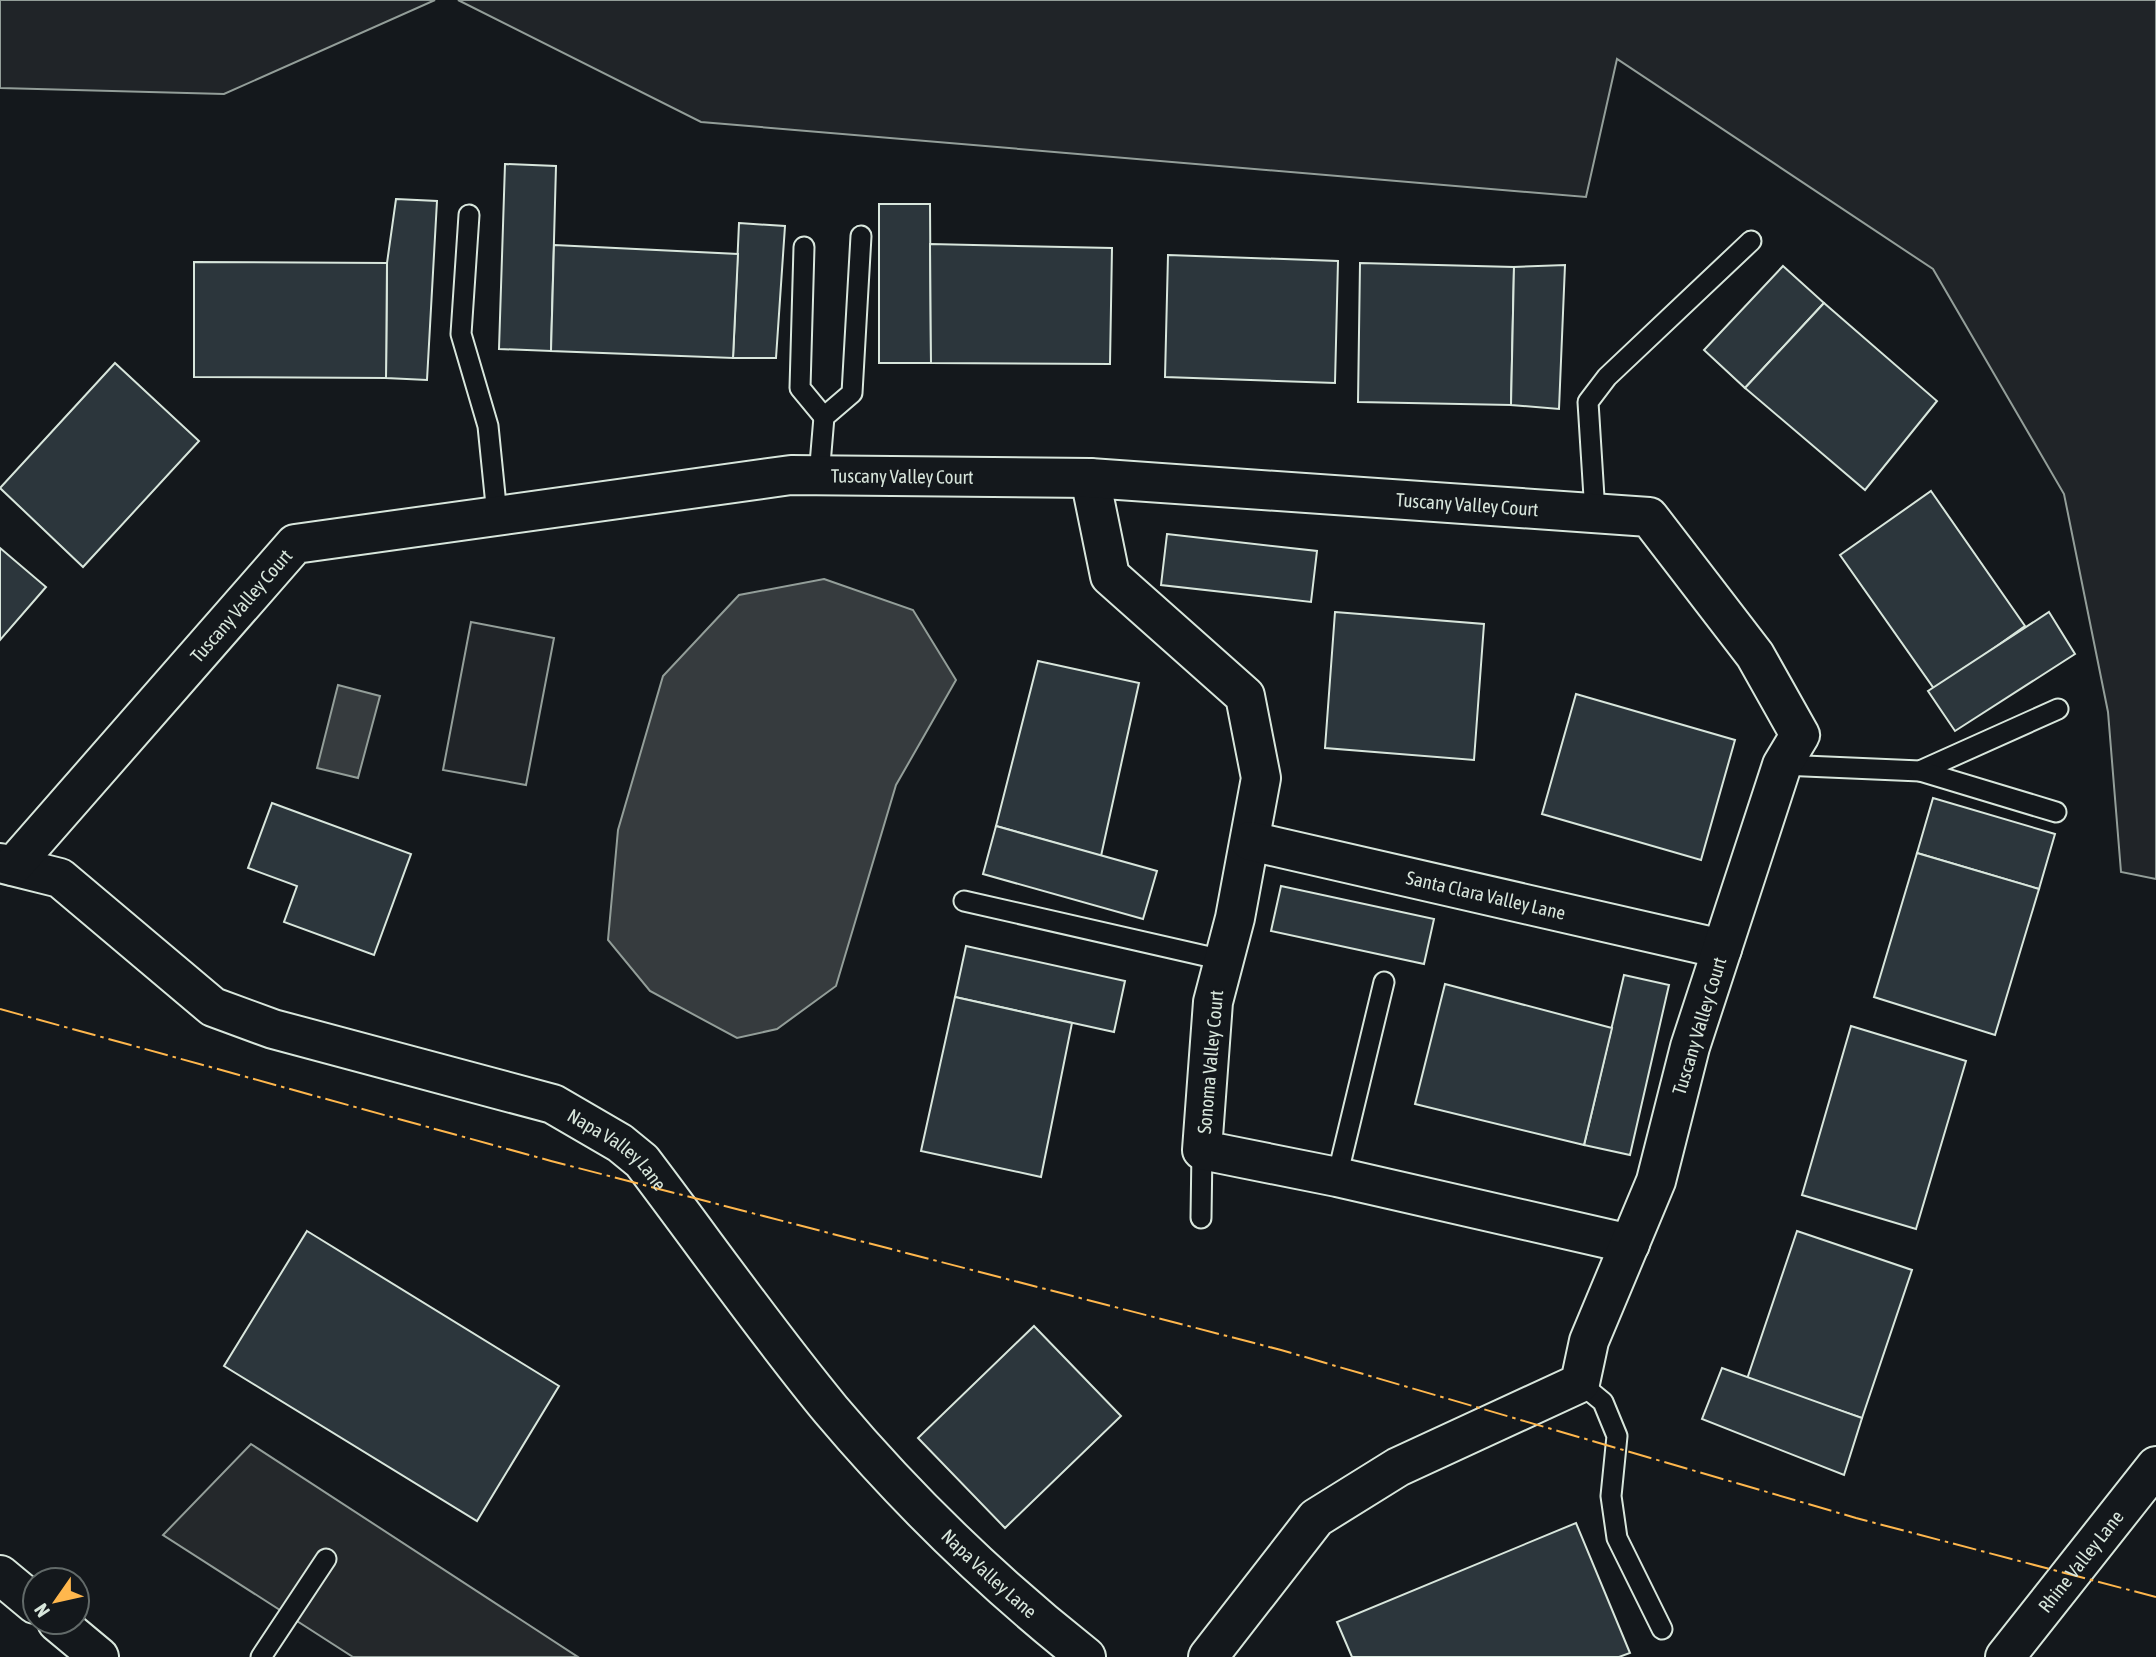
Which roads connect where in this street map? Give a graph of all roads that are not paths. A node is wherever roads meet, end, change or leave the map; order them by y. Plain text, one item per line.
1 (469, 215) dead end
2 (860, 236) dead end
3 (1751, 241) dead end
4 (804, 247) dead end
5 (824, 417) junction
6 (819, 476) junction
7 (1090, 478) junction
8 (1595, 513) junction
9 (497, 515) junction
10 (2058, 709) dead end
11 (1782, 765) junction
12 (1920, 771) junction
13 (2056, 812) dead end
14 (1250, 841) junction
15 (6, 864) edge
16 (964, 901) dead end
17 (1722, 949) junction
18 (1223, 960) junction
19 (1384, 982) dead end
20 (1202, 1150) junction
21 (1336, 1177) junction
22 (1201, 1217) dead end
23 (1630, 1244) junction
24 (1580, 1383) junction
25 (2156, 1466) edge
26 (326, 1559) dead end
27 (0, 1575) edge
28 (21, 1592) edge
29 (1662, 1629) dead end
30 (74, 1636) edge
31 (99, 1657) edge
32 (261, 1657) edge
33 (1086, 1657) edge
34 (1208, 1657) edge
35 (2005, 1657) edge

1 - 9 lane
2 - 5 lane
3 - 8 lane
4 - 5 lane
5 - 6 lane
6 - 7 street, Tuscany Valley Court
6 - 9 street, Tuscany Valley Court
7 - 8 street, Tuscany Valley Court
7 - 14 street, Sonoma Valley Court
8 - 11 street, Tuscany Valley Court
9 - 15 street, Tuscany Valley Court
10 - 12 lane
11 - 12 lane
11 - 17 street, Tuscany Valley Court
12 - 13 lane
14 - 17 street, Santa Clara Valley Lane
14 - 18 street, Sonoma Valley Court
15 - 33 street, Napa Valley Lane
16 - 18 lane
17 - 23 street, Tuscany Valley Court
18 - 20 street, Sonoma Valley Court
19 - 21 lane
20 - 21 street, Sonoma Valley Court
20 - 22 lane
21 - 23 street, Sonoma Valley Court
23 - 24 street, Tuscany Valley Court
24 - 29 lane
24 - 34 street
25 - 35 street, Rhine Valley Lane
26 - 32 lane
27 - 28 street
30 - 31 street

